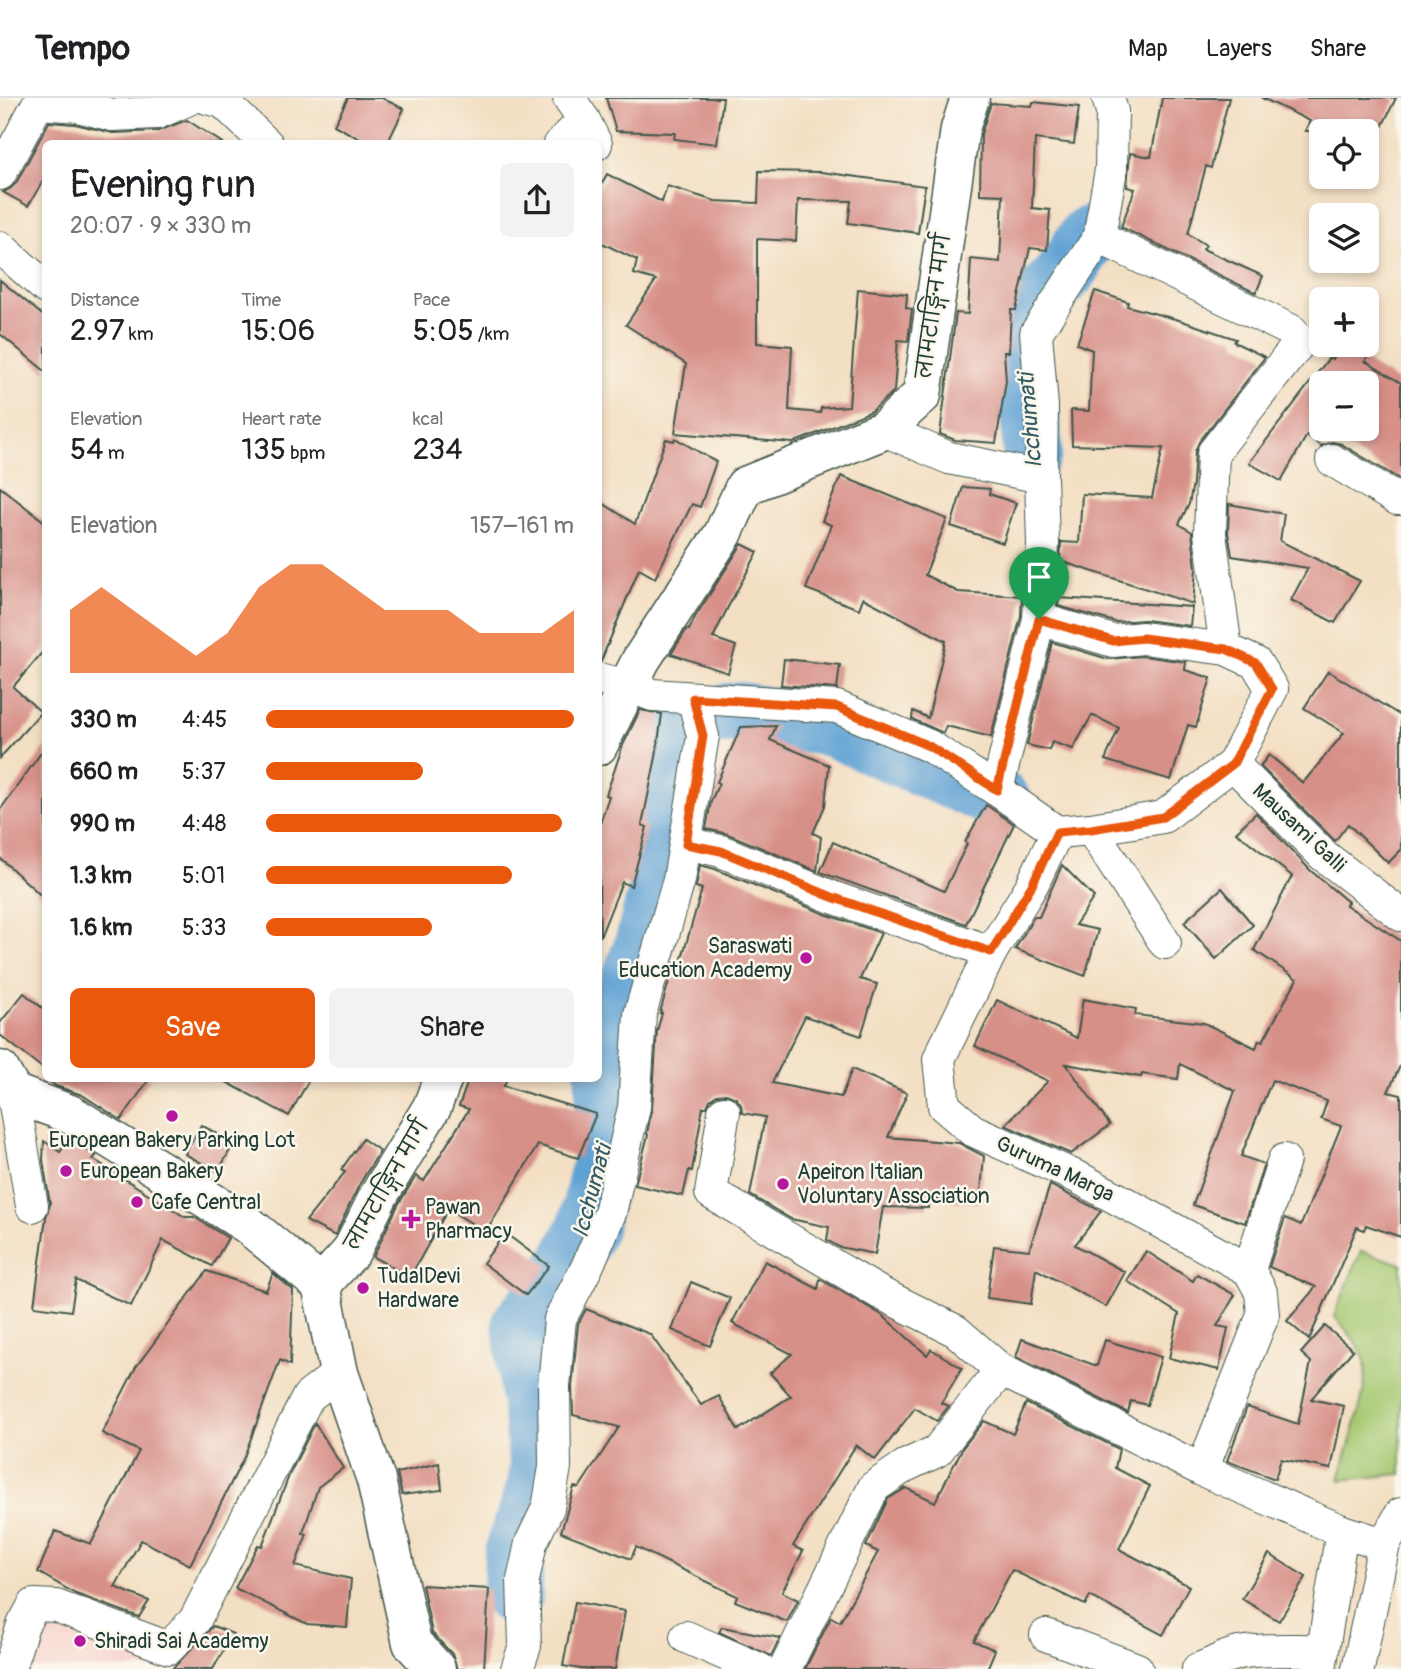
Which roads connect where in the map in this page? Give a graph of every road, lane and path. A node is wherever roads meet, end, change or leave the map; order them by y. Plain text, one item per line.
1 (191, 98) edge
2 (207, 98) edge
3 (970, 98) edge
4 (1108, 98) edge
5 (40, 100) edge
6 (590, 133) edge
7 (263, 140) edge
8 (571, 140) edge
9 (0, 174) edge
10 (1100, 237) junction
11 (0, 247) edge
12 (42, 284) edge
13 (884, 430) junction
14 (1332, 460) dead end
15 (1041, 477) junction
16 (1401, 499) edge
17 (1039, 619) junction
18 (1226, 649) junction
19 (614, 683) edge
20 (693, 698) junction
21 (602, 730) edge
22 (1233, 764) junction
23 (997, 790) junction
24 (1091, 829) junction
25 (1057, 832) junction
26 (686, 844) junction
27 (1401, 915) edge
28 (1165, 943) dead end
29 (991, 952) junction
30 (7, 1082) edge
31 (441, 1082) edge
32 (724, 1112) dead end
33 (1284, 1160) dead end
34 (32, 1206) dead end
35 (1249, 1270) junction
36 (321, 1285) junction
37 (1001, 1370) junction
38 (339, 1373) junction
39 (1202, 1470) junction
40 (1401, 1514) edge
41 (1342, 1531) junction
42 (1384, 1544) junction
43 (1046, 1635) dead end
44 (686, 1637) dead end
45 (1321, 1660) edge
46 (9, 1669) edge
47 (436, 1669) edge
48 (517, 1669) edge
49 (758, 1669) edge
50 (785, 1669) edge
51 (1137, 1669) edge
52 (1198, 1669) edge
53 (1358, 1669) edge

1 - 5 street
2 - 7 street
3 - 13 street, लामटाङ्गिन मार्ग
4 - 10 street
5 - 9 street
6 - 8 street
10 - 15 street
10 - 18 street
11 - 12 street
13 - 15 street
13 - 19 street, लामटाङ्गिन मार्ग
14 - 16 street
15 - 17 street
17 - 18 street
17 - 23 street
18 - 22 street
19 - 20 street
19 - 21 street, लामटाङ्गिन मार्ग
20 - 23 street
20 - 26 street
22 - 24 street
22 - 27 street, Mausami Galli
23 - 25 street
24 - 25 street
24 - 28 street
25 - 29 street, Guruma Marga
26 - 29 street
26 - 48 street
29 - 35 street, Guruma Marga
30 - 34 street
30 - 36 street
31 - 36 street, लामटाङ्गिन मार्ग
32 - 37 street
33 - 35 street
35 - 39 street
36 - 38 street
37 - 39 street
37 - 50 street
38 - 46 street
38 - 47 street
39 - 41 street
40 - 42 street
41 - 42 street
41 - 45 street
42 - 53 street
43 - 51 street
44 - 49 street
45 - 52 street

